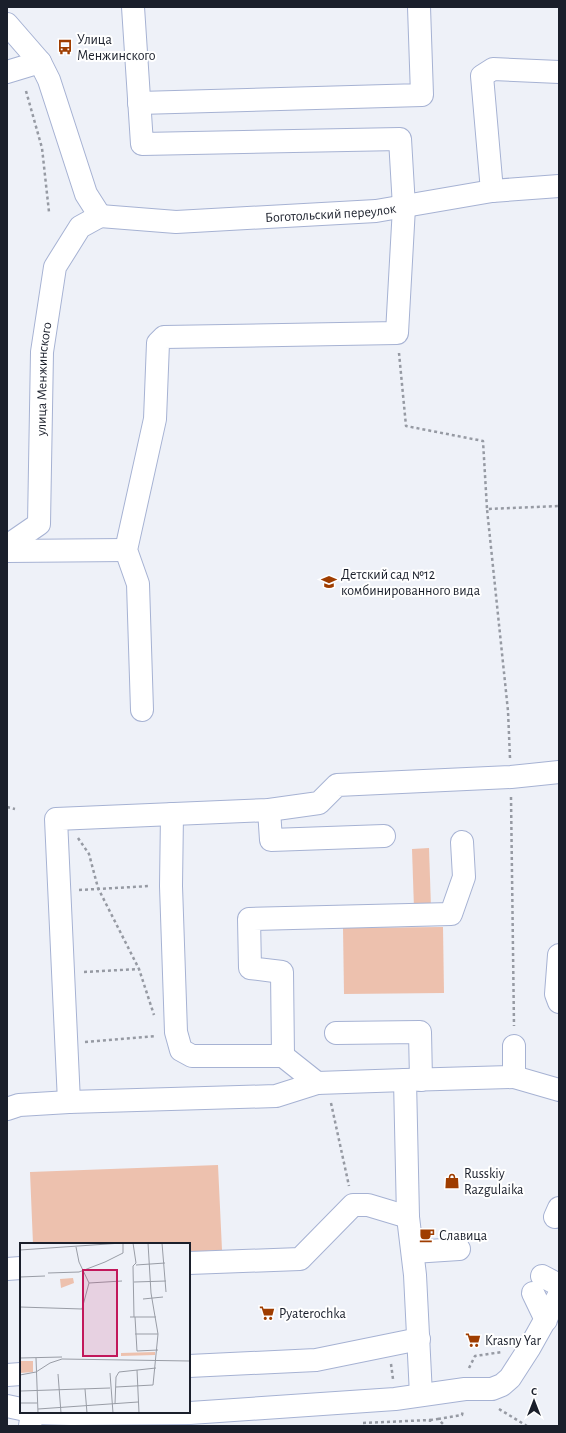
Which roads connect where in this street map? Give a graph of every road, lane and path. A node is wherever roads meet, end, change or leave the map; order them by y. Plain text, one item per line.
1 (133, 7) edge
2 (419, 7) edge
3 (7, 24) edge
4 (40, 62) junction
5 (7, 72) edge
6 (559, 72) edge
7 (26, 91) dead end
8 (139, 103) junction
9 (559, 186) edge
10 (492, 190) junction
11 (404, 207) junction
12 (49, 212) dead end
13 (100, 216) junction
14 (397, 333) junction
15 (559, 506) edge
16 (487, 509) junction
17 (7, 546) edge
18 (126, 550) junction
19 (7, 551) edge
20 (142, 710) dead end
21 (559, 772) edge
22 (510, 777) junction
23 (7, 807) edge
24 (15, 809) dead end
25 (270, 810) junction
26 (172, 814) junction
27 (65, 818) junction
28 (384, 836) dead end
29 (462, 842) dead end
30 (171, 886) junction
31 (98, 888) junction
32 (60, 891) junction
33 (559, 955) edge
34 (139, 969) junction
35 (63, 972) junction
36 (559, 1002) edge
37 (156, 1021) dead end
38 (176, 1032) junction
39 (336, 1033) dead end
40 (66, 1043) junction
41 (514, 1046) joint
42 (283, 1056) junction
43 (514, 1077) junction
44 (413, 1080) junction
45 (321, 1083) junction
46 (559, 1090) edge
47 (69, 1102) junction
48 (7, 1109) edge
49 (354, 1205) junction
50 (408, 1216) junction
51 (459, 1249) dead end
52 (413, 1252) junction
53 (190, 1263) edge
54 (20, 1268) edge
55 (7, 1269) edge
56 (545, 1285) edge
57 (559, 1295) edge
58 (546, 1320) junction
59 (419, 1339) junction
60 (510, 1351) dead end
61 (190, 1366) edge
62 (468, 1370) dead end
63 (20, 1374) edge
64 (7, 1375) edge
65 (421, 1395) junction
66 (7, 1406) edge
67 (496, 1407) dead end
68 (20, 1412) edge
69 (28, 1415) edge
70 (462, 1415) dead end
71 (438, 1419) junction
72 (412, 1420) dead end
73 (430, 1420) junction
74 (430, 1426) edge
75 (445, 1426) edge
76 (527, 1426) edge

1 - 8 street
2 - 8 street
3 - 4 street
4 - 5 street
4 - 13 street
6 - 10 street
7 - 12 path
8 - 11 street
9 - 10 street, Боготольский переулок
10 - 11 street, Боготольский переулок
11 - 13 street, Боготольский переулок
11 - 14 street
13 - 17 street, улица Менжинского
14 - 16 path
14 - 18 street
15 - 16 path
16 - 22 path
18 - 19 street
18 - 20 street
21 - 22 street
22 - 25 street
22 - 41 path
23 - 24 path
25 - 26 street
25 - 28 street
26 - 27 street
26 - 30 street
27 - 31 path
27 - 32 street
29 - 42 street
30 - 31 path
30 - 38 street
31 - 32 path
31 - 34 path
32 - 35 street
33 - 36 street
34 - 35 path
34 - 37 path
35 - 40 street
38 - 40 path
38 - 42 street
39 - 44 street
40 - 47 street
41 - 43 street
42 - 45 street
43 - 44 street
43 - 46 street
44 - 45 street
44 - 50 street
45 - 47 street
45 - 49 path
47 - 48 street
49 - 50 street
49 - 53 street
50 - 52 street
51 - 52 street
52 - 59 street
54 - 55 street
56 - 58 street
57 - 58 street
58 - 65 street
59 - 61 street
59 - 65 street
60 - 62 path
63 - 64 street
65 - 69 street
66 - 68 street
67 - 76 path
70 - 71 path
71 - 73 path
71 - 75 path
72 - 73 path
73 - 74 path

